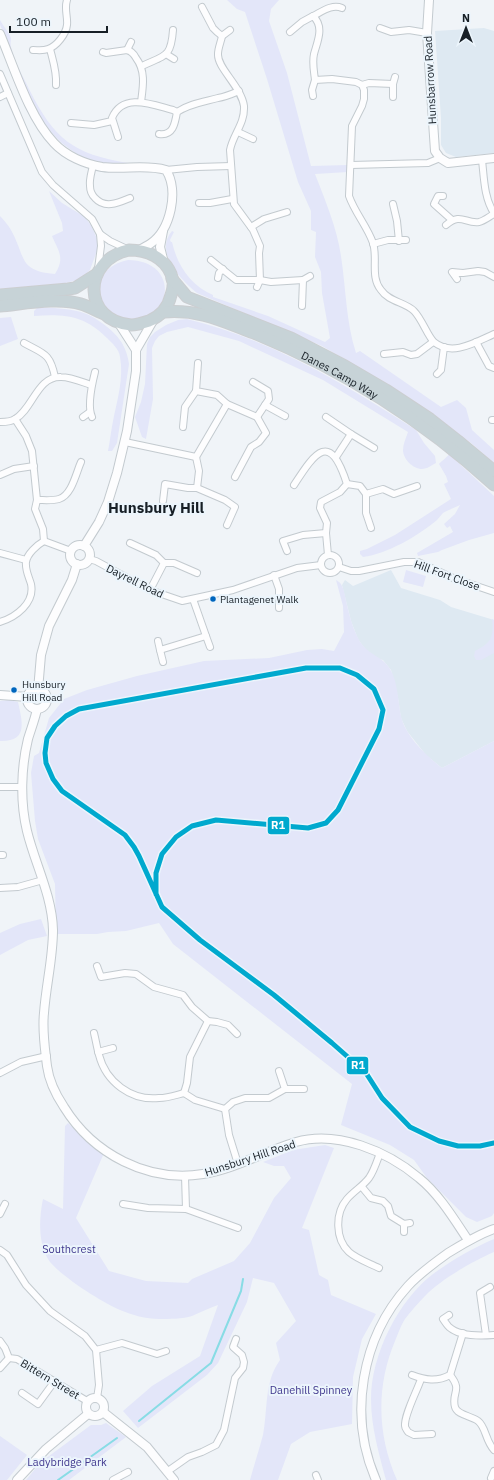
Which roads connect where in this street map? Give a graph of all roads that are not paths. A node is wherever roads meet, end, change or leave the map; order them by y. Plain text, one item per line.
1 (67, 0) edge
2 (429, 0) edge
3 (202, 7) dead end
4 (342, 8) dead end
5 (313, 16) junction
6 (380, 28) dead end
7 (173, 30) dead end
8 (230, 30) dead end
9 (290, 32) dead end
10 (427, 33) junction
11 (0, 34) edge
12 (222, 36) junction
13 (131, 42) dead end
14 (50, 49) junction
15 (33, 50) dead end
16 (127, 50) junction
17 (103, 52) dead end
18 (166, 54) junction
19 (174, 59) dead end
20 (142, 66) junction
21 (0, 74) edge
22 (395, 77) dead end
23 (315, 80) junction
24 (393, 84) junction
25 (56, 85) dead end
26 (362, 85) junction
27 (239, 91) junction
28 (8, 93) junction
29 (313, 96) dead end
30 (0, 97) edge
31 (393, 97) dead end
32 (141, 102) junction
33 (177, 112) junction
34 (112, 121) junction
35 (71, 123) dead end
36 (238, 132) junction
37 (159, 134) dead end
38 (118, 137) dead end
39 (253, 139) dead end
40 (440, 158) junction
41 (494, 158) edge
42 (482, 160) junction
43 (93, 165) junction
44 (351, 165) junction
45 (231, 166) junction
46 (166, 170) junction
47 (443, 196) dead end
48 (130, 198) dead end
49 (232, 199) junction
50 (199, 203) dead end
51 (393, 204) dead end
52 (287, 212) dead end
53 (494, 213) edge
54 (452, 220) junction
55 (446, 225) dead end
56 (251, 227) junction
57 (163, 230) junction
58 (100, 234) junction
59 (406, 240) dead end
60 (399, 241) junction
61 (373, 244) junction
62 (134, 250) junction
63 (211, 260) dead end
64 (164, 263) junction
65 (223, 269) junction
66 (98, 272) junction
67 (310, 276) dead end
68 (494, 277) edge
69 (218, 278) dead end
70 (172, 279) junction
71 (457, 279) dead end
72 (260, 280) junction
73 (303, 280) junction
74 (257, 287) dead end
75 (0, 295) edge
76 (0, 306) edge
77 (302, 306) dead end
78 (102, 312) junction
79 (164, 312) junction
80 (154, 319) junction
81 (118, 322) junction
82 (494, 334) edge
83 (433, 342) junction
84 (476, 342) junction
85 (24, 343) dead end
86 (444, 347) junction
87 (136, 350) junction
88 (384, 354) dead end
89 (198, 363) dead end
90 (494, 368) edge
91 (95, 372) dead end
92 (437, 374) dead end
93 (55, 377) junction
94 (253, 382) dead end
95 (91, 385) junction
96 (196, 391) junction
97 (227, 404) junction
98 (265, 405) junction
99 (285, 416) dead end
100 (83, 417) dead end
101 (257, 417) junction
102 (326, 417) dead end
103 (15, 420) junction
104 (0, 422) edge
105 (183, 427) dead end
106 (351, 434) junction
107 (125, 442) junction
108 (374, 448) dead end
109 (196, 457) junction
110 (336, 458) junction
111 (81, 462) dead end
112 (34, 466) junction
113 (494, 471) edge
114 (0, 474) edge
115 (235, 477) dead end
116 (347, 484) junction
117 (294, 485) dead end
118 (494, 485) edge
119 (417, 486) dead end
120 (197, 488) junction
121 (366, 494) junction
122 (37, 500) junction
123 (163, 501) dead end
124 (226, 525) dead end
125 (371, 528) dead end
126 (326, 532) junction
127 (44, 541) junction
128 (130, 543) dead end
129 (84, 546) junction
130 (287, 551) dead end
131 (71, 552) junction
132 (0, 553) edge
133 (328, 555) junction
134 (89, 559) junction
135 (26, 560) junction
136 (164, 563) junction
137 (77, 564) junction
138 (321, 566) junction
139 (339, 567) junction
140 (197, 573) dead end
141 (274, 575) junction
142 (150, 590) junction
143 (494, 592) edge
144 (193, 599) junction
145 (279, 608) dead end
146 (0, 622) edge
147 (206, 636) junction
148 (158, 641) dead end
149 (210, 647) dead end
150 (160, 650) junction
151 (163, 662) dead end
152 (38, 690) junction
153 (0, 695) edge
154 (28, 697) junction
155 (36, 709) junction
156 (0, 787) edge
157 (22, 787) junction
158 (43, 880) junction
159 (0, 888) edge
160 (97, 966) dead end
161 (208, 1021) junction
162 (94, 1034) dead end
163 (237, 1034) dead end
164 (114, 1048) dead end
165 (98, 1052) junction
166 (46, 1056) junction
167 (279, 1071) dead end
168 (0, 1073) edge
169 (285, 1089) junction
170 (304, 1089) dead end
171 (184, 1093) junction
172 (225, 1109) junction
173 (380, 1153) junction
174 (238, 1164) junction
175 (185, 1176) junction
176 (362, 1187) junction
177 (5, 1204) dead end
178 (122, 1204) dead end
179 (186, 1208) junction
180 (0, 1214) edge
181 (238, 1228) dead end
182 (494, 1229) edge
183 (404, 1232) dead end
184 (468, 1240) junction
185 (0, 1250) edge
186 (371, 1272) dead end
187 (490, 1287) dead end
188 (473, 1291) dead end
189 (480, 1293) junction
190 (449, 1315) dead end
191 (463, 1333) junction
192 (486, 1335) junction
193 (494, 1335) edge
194 (236, 1339) dead end
195 (0, 1341) edge
196 (96, 1350) junction
197 (166, 1351) dead end
198 (9, 1358) junction
199 (0, 1368) edge
200 (412, 1375) dead end
201 (450, 1375) junction
202 (421, 1379) junction
203 (54, 1382) junction
204 (22, 1393) dead end
205 (97, 1398) junction
206 (87, 1401) junction
207 (103, 1412) junction
208 (88, 1414) junction
209 (432, 1434) dead end
210 (494, 1450) edge
211 (168, 1471) junction
212 (494, 1471) edge
213 (128, 1472) dead end
214 (492, 1478) dead end
215 (17, 1480) edge
216 (113, 1480) edge
217 (174, 1480) edge
218 (376, 1480) edge

1 - 14 street
2 - 10 street, Hunsbarrow Road
3 - 12 street
4 - 5 street
5 - 9 street
5 - 23 street
6 - 10 street
7 - 18 street
8 - 12 street
10 - 40 street, Hunsbarrow Road
11 - 43 street
12 - 27 street
13 - 16 street
14 - 15 street
14 - 25 street
16 - 17 street
16 - 20 street
18 - 19 street
18 - 20 street
20 - 32 street
21 - 28 street
22 - 24 street
23 - 26 street
23 - 29 street
24 - 26 street
24 - 31 street
26 - 44 street
27 - 33 street
27 - 36 street
28 - 30 street
28 - 58 street
32 - 33 street
32 - 34 street
33 - 37 street
34 - 35 street
34 - 38 street
36 - 39 street
36 - 45 street
40 - 42 street
40 - 44 street
41 - 42 street
42 - 53 street
43 - 46 street
43 - 48 street
44 - 61 street
45 - 46 street
45 - 49 street
46 - 57 street
47 - 54 street
49 - 50 street
49 - 56 street
51 - 60 street
52 - 56 street
53 - 54 street
54 - 55 street
56 - 72 street
57 - 62 street
57 - 64 street
58 - 62 street
58 - 66 street
59 - 60 street
60 - 61 street
61 - 83 street
62 - 64 highway
62 - 66 highway
63 - 65 street
64 - 70 highway
65 - 69 street
65 - 72 street
66 - 75 highway
66 - 78 highway
67 - 73 street
68 - 71 street
70 - 79 highway
70 - 113 highway, Danes Camp Way
72 - 73 street
72 - 74 street
73 - 77 street
76 - 78 highway
78 - 81 highway
79 - 80 highway
79 - 118 highway, Danes Camp Way
80 - 81 highway
80 - 87 street
81 - 87 street
82 - 84 street
83 - 86 street
83 - 88 street
84 - 86 street
84 - 90 street
85 - 93 street
86 - 92 street
87 - 107 street
89 - 96 street
91 - 95 street
93 - 95 street
93 - 103 street
94 - 98 street
95 - 100 street
96 - 97 street
96 - 105 street
97 - 101 street
97 - 109 street
98 - 99 street
98 - 101 street
101 - 115 street
102 - 106 street
103 - 104 street
103 - 112 street
106 - 108 street
106 - 110 street
107 - 109 street
107 - 129 street
109 - 120 street
110 - 116 street
110 - 117 street
111 - 122 street
112 - 114 street
112 - 122 street
116 - 121 street
116 - 126 street
119 - 121 street
120 - 123 street
120 - 124 street
121 - 125 street
122 - 127 street
126 - 130 street
126 - 133 street
127 - 131 street
127 - 135 street
128 - 136 street
129 - 131 street
129 - 134 street
131 - 137 street
132 - 135 street
133 - 138 street
133 - 139 street
134 - 137 street
134 - 142 street, Dayrell Road
135 - 146 street
136 - 140 street
136 - 142 street
137 - 152 street
138 - 139 street
138 - 141 street, Dayrell Road
139 - 143 street, Hill Fort Close
141 - 144 street, Dayrell Road
141 - 145 street
142 - 144 street, Dayrell Road
144 - 147 street
147 - 149 street
147 - 150 street
148 - 150 street
150 - 151 street
152 - 154 street
152 - 155 street
153 - 154 street
154 - 155 street
155 - 157 street, Hunsbury Hill Road
156 - 157 street
157 - 158 street, Hunsbury Hill Road
158 - 159 street
158 - 166 street, Hunsbury Hill Road
160 - 161 street
161 - 163 street
161 - 171 street
162 - 165 street
164 - 165 street
165 - 171 street
166 - 168 street
166 - 175 street, Hunsbury Hill Road
167 - 169 street
169 - 170 street
169 - 172 street
171 - 172 street
172 - 174 street
173 - 174 street, Hunsbury Hill Road
173 - 176 street
173 - 184 street, Hunsbury Hill Road
174 - 175 street, Hunsbury Hill Road
175 - 179 street
176 - 183 street
176 - 186 street
177 - 180 street
178 - 179 street
179 - 181 street
182 - 184 street
184 - 218 street
185 - 196 street
187 - 189 street
188 - 189 street
189 - 192 street
190 - 191 street
191 - 192 street
191 - 201 street
192 - 193 street
194 - 211 street
195 - 198 street, Bittern Street
196 - 197 street
196 - 205 street
198 - 199 street
198 - 203 street, Bittern Street
200 - 202 street
201 - 202 street
201 - 210 street
202 - 209 street
203 - 204 street
203 - 206 street, Bittern Street
205 - 206 street
205 - 207 street
206 - 208 street
207 - 208 street
207 - 211 street
208 - 215 street
211 - 217 street
212 - 214 street
213 - 216 street

